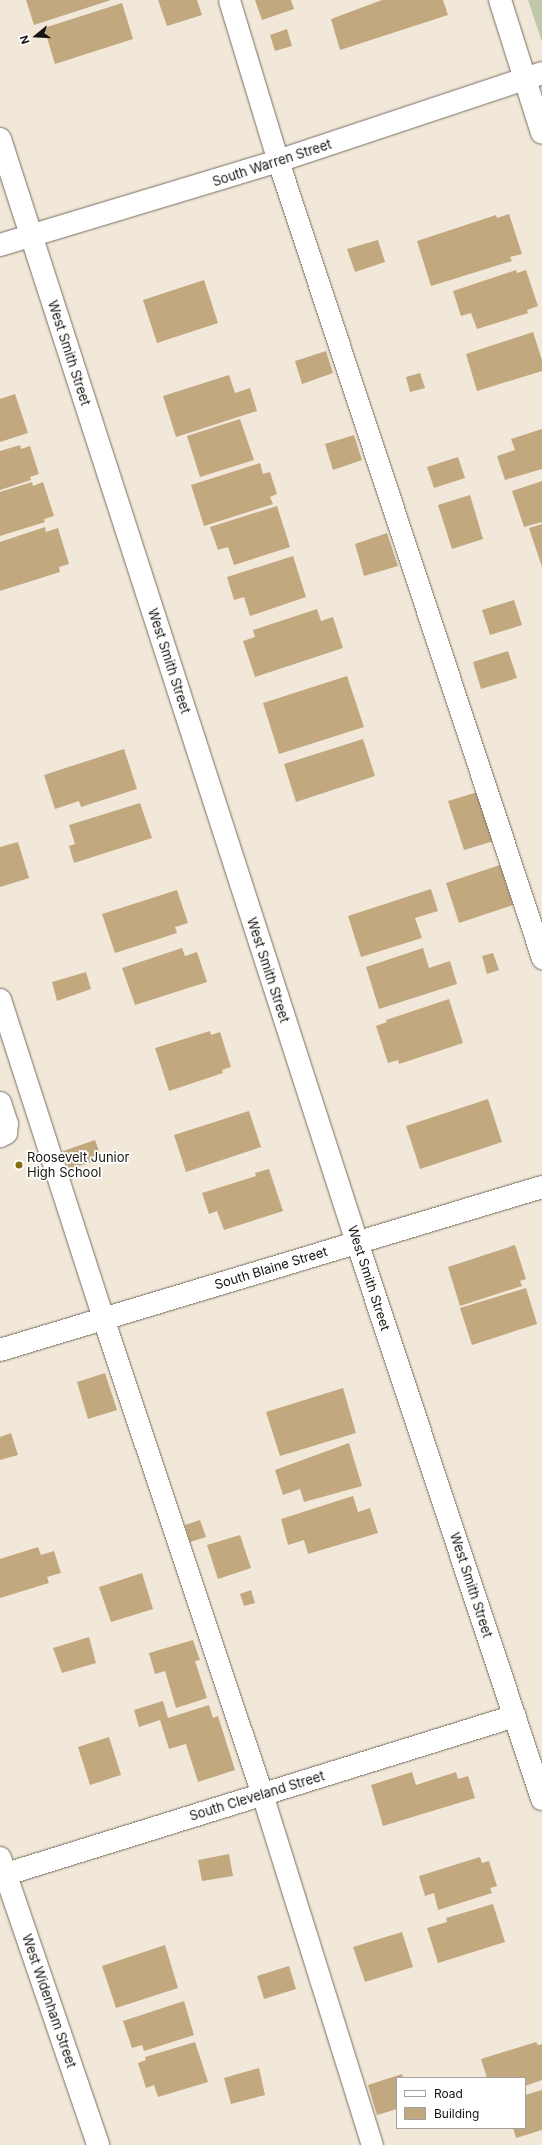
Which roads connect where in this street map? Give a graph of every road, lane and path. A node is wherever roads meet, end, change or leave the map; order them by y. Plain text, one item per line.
1 (229, 0) edge
2 (500, 0) edge
3 (533, 76) edge
4 (542, 133) edge
5 (0, 139) edge
6 (278, 162) junction
7 (31, 237) junction
8 (0, 245) edge
9 (542, 958) edge
10 (0, 998) edge
11 (0, 1102) edge
12 (0, 1136) edge
13 (542, 1187) edge
14 (357, 1242) junction
15 (103, 1318) junction
16 (0, 1350) edge
17 (515, 1716) junction
18 (262, 1794) junction
19 (542, 1799) edge
20 (2, 1870) edge
21 (98, 2145) edge
22 (372, 2145) edge

1 - 6 lane
2 - 3 street
3 - 4 street
3 - 6 street, South Warren Street
5 - 7 street, West Smith Street
6 - 7 street, South Warren Street
6 - 9 lane
7 - 8 street, South Warren Street
7 - 14 street, West Smith Street
10 - 15 lane
11 - 12 lane
13 - 14 street, South Blaine Street
14 - 15 street, South Blaine Street
14 - 17 street, West Smith Street
15 - 16 street, South Blaine Street
15 - 18 lane
17 - 18 street, South Cleveland Street
17 - 19 street, West Smith Street
18 - 20 street, South Cleveland Street
18 - 22 lane
20 - 21 street, West Widenham Street

